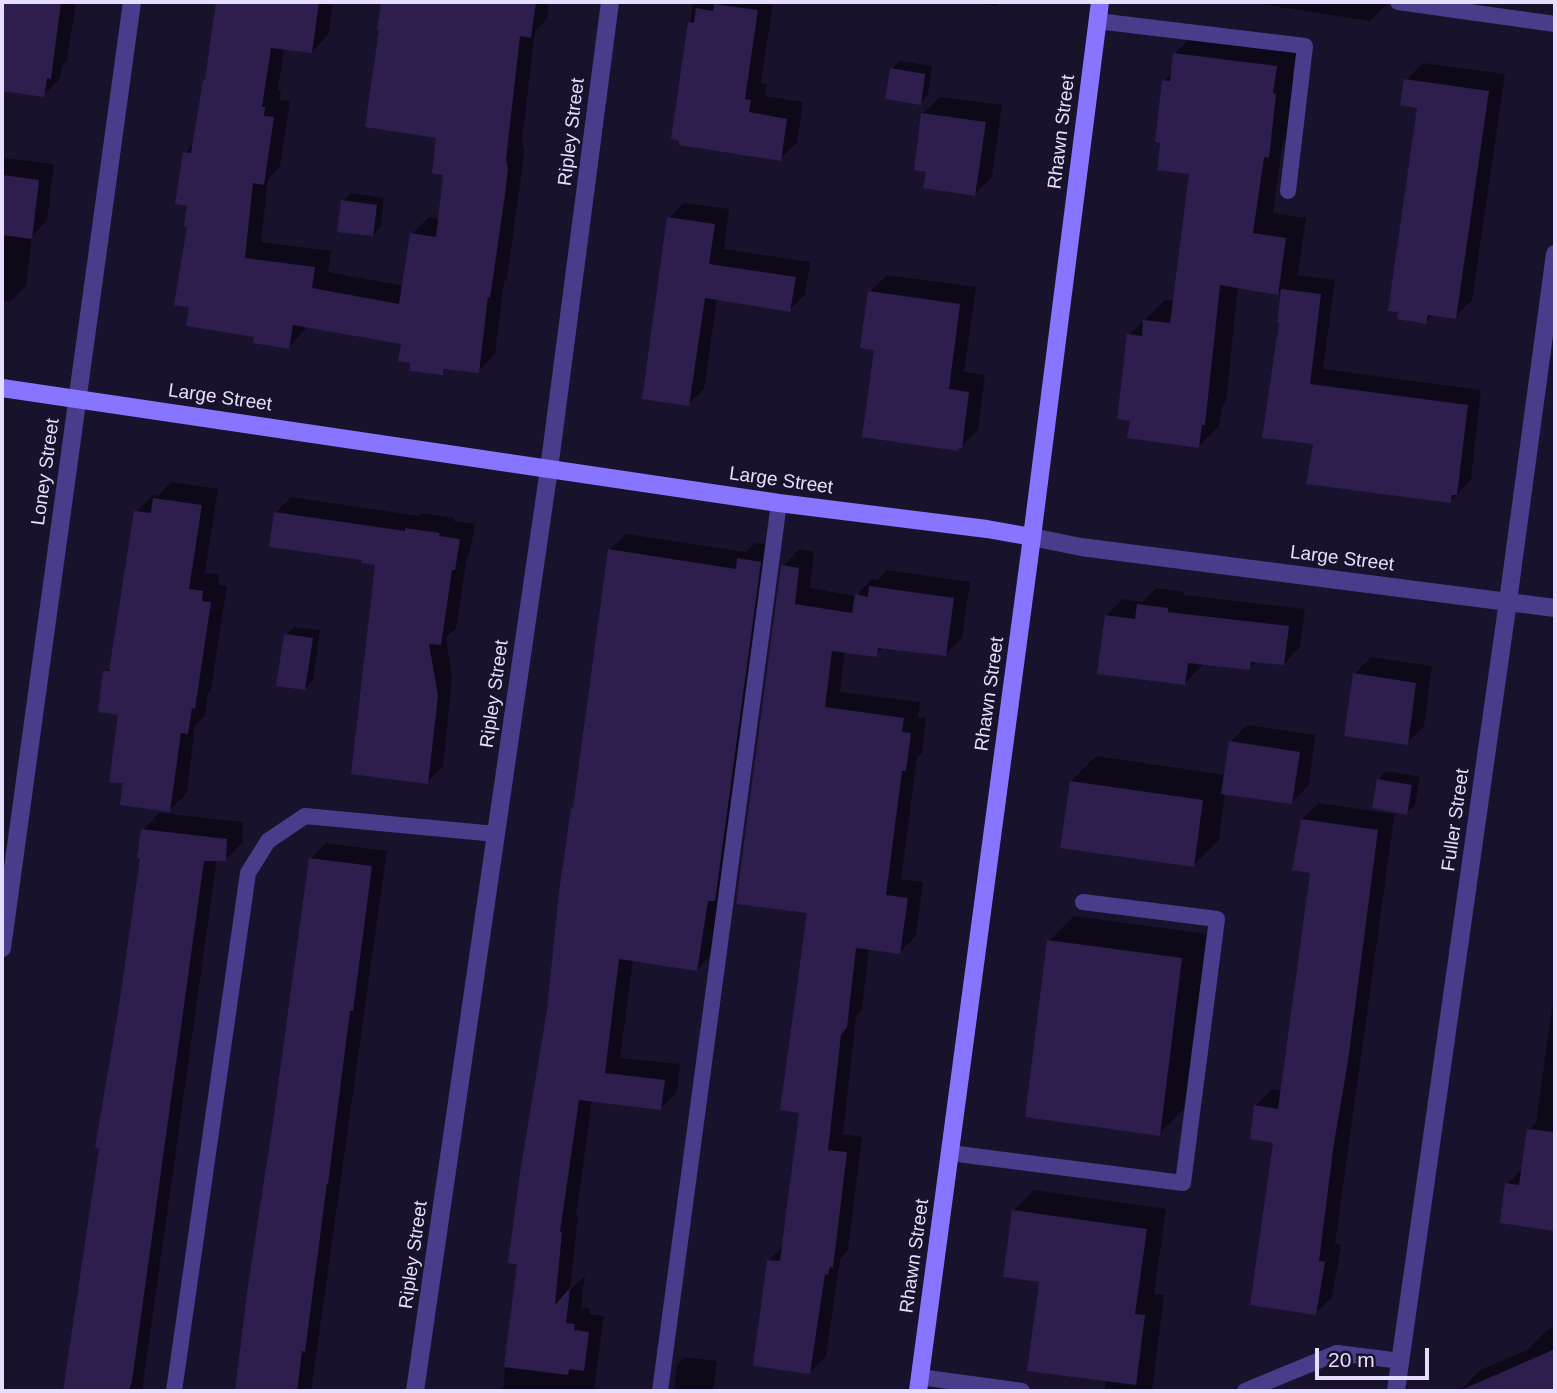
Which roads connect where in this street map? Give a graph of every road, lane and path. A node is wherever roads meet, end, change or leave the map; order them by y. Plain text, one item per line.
1 (132, 2) edge
2 (610, 2) edge
3 (1100, 2) edge
4 (1398, 2) edge
5 (1097, 21) junction
6 (1555, 24) edge
7 (1288, 191) dead end
8 (1555, 254) edge
9 (2, 388) edge
10 (77, 398) junction
11 (549, 468) junction
12 (779, 503) junction
13 (1032, 537) junction
14 (1508, 601) junction
15 (1555, 608) edge
16 (496, 834) junction
17 (1083, 902) dead end
18 (2, 948) edge
19 (950, 1153) junction
20 (1401, 1361) junction
21 (919, 1384) edge
22 (174, 1391) edge
23 (415, 1391) edge
24 (660, 1391) edge
25 (1022, 1391) edge
26 (1245, 1391) edge
27 (1396, 1391) edge

1 - 10 street, Loney Street
2 - 11 street, Ripley Street
3 - 5 main road, Rhawn Street
4 - 6 lane
5 - 7 lane
5 - 13 main road, Rhawn Street
8 - 14 street, Fuller Street
9 - 10 main road, Large Street
10 - 11 main road, Large Street
10 - 18 street, Loney Street
11 - 12 main road, Large Street
11 - 16 street, Ripley Street
12 - 13 main road, Large Street
12 - 24 lane
13 - 14 street, Large Street
13 - 19 main road, Rhawn Street
14 - 15 street, Large Street
14 - 20 street, Fuller Street
16 - 22 lane
16 - 23 street, Ripley Street
17 - 19 lane
19 - 21 main road, Rhawn Street
20 - 26 lane
20 - 27 street, Fuller Street
21 - 25 lane

